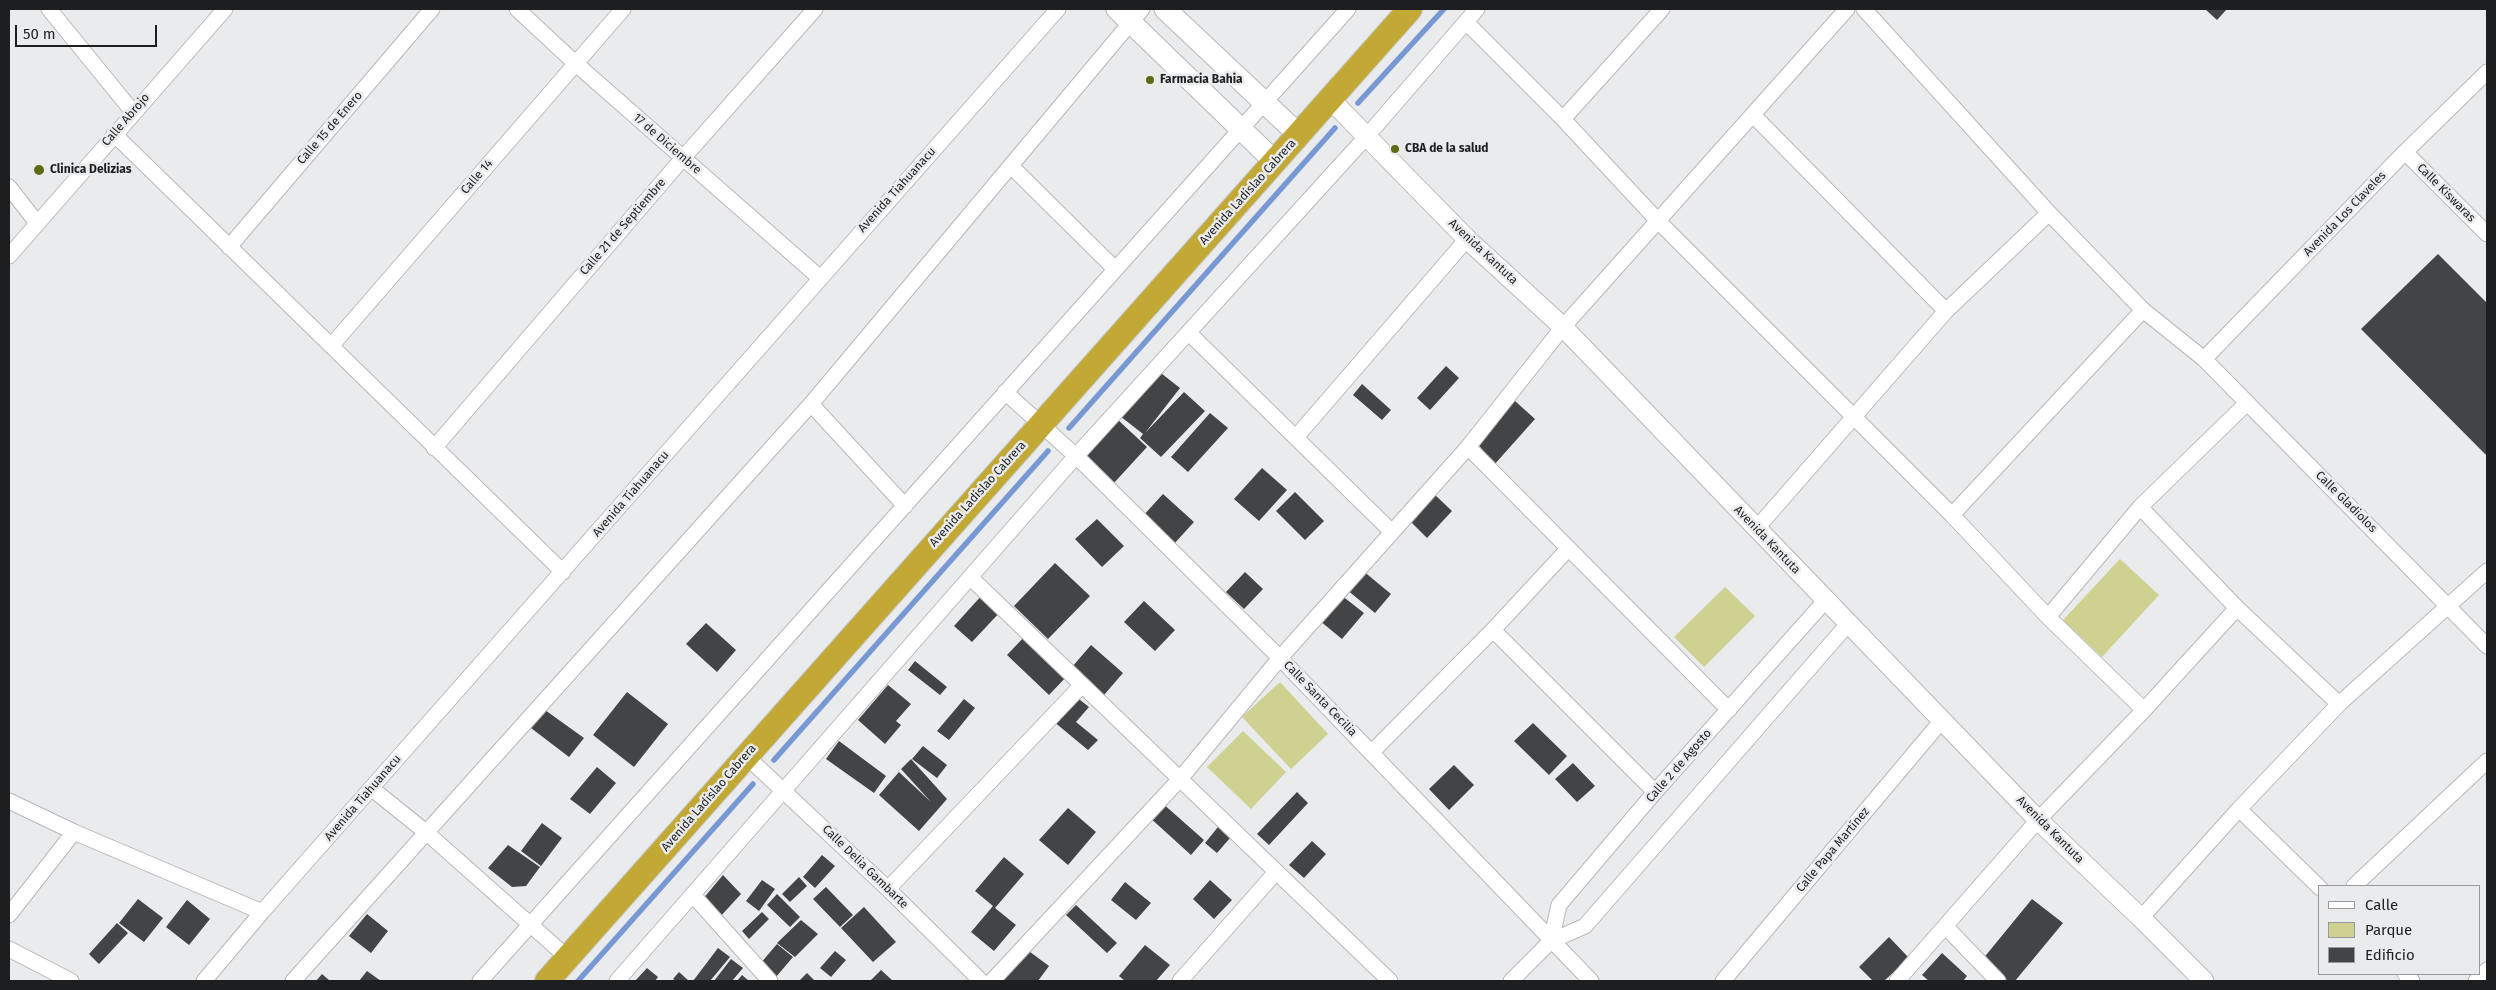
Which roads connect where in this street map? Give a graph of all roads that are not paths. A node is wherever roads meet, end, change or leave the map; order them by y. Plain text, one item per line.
1 (49, 9) edge
2 (225, 9) edge
3 (432, 9) edge
4 (517, 9) edge
5 (623, 9) edge
6 (815, 9) edge
7 (1058, 9) edge
8 (1165, 9) edge
9 (1348, 9) edge
10 (1410, 9) edge
11 (1478, 9) edge
12 (1662, 9) edge
13 (1848, 9) edge
14 (1864, 9) edge
15 (1130, 13) edge
16 (1466, 22) junction
17 (575, 63) junction
18 (2487, 72) edge
19 (1330, 99) junction
20 (1264, 102) junction
21 (133, 112) junction
22 (1753, 115) junction
23 (1563, 119) junction
24 (1240, 128) junction
25 (114, 134) junction
26 (1299, 135) junction
27 (1367, 136) junction
28 (2405, 152) junction
29 (683, 158) junction
30 (1275, 162) junction
31 (1011, 166) junction
32 (9, 187) edge
33 (2049, 213) junction
34 (1658, 221) junction
35 (37, 223) junction
36 (2487, 234) edge
37 (1467, 239) junction
38 (229, 247) junction
39 (9, 256) edge
40 (1115, 269) junction
41 (820, 278) junction
42 (2143, 310) junction
43 (1946, 311) junction
44 (1563, 327) junction
45 (1190, 333) junction
46 (332, 345) junction
47 (2204, 358) junction
48 (1005, 392) junction
49 (2247, 403) junction
50 (811, 404) junction
51 (1854, 417) junction
52 (1041, 423) junction
53 (1296, 436) junction
54 (1468, 447) junction
55 (434, 448) junction
56 (1076, 456) junction
57 (905, 506) junction
58 (2140, 508) junction
59 (1952, 515) junction
60 (1756, 529) junction
61 (1392, 532) junction
62 (1568, 549) junction
63 (2487, 571) edge
64 (562, 572) junction
65 (971, 578) junction
66 (1825, 601) junction
67 (2450, 606) junction
68 (2237, 608) junction
69 (2048, 617) junction
70 (1848, 624) junction
71 (1493, 630) junction
72 (2487, 646) edge
73 (1280, 658) junction
74 (1082, 684) junction
75 (2339, 704) junction
76 (1729, 710) junction
77 (2144, 710) junction
78 (1943, 719) junction
79 (1372, 752) junction
80 (746, 756) junction
81 (2487, 761) edge
82 (1180, 779) junction
83 (371, 788) junction
84 (784, 790) junction
85 (1655, 792) junction
86 (9, 801) edge
87 (2239, 809) junction
88 (2038, 820) junction
89 (74, 832) junction
90 (427, 833) junction
91 (1276, 872) junction
92 (2355, 885) edge
93 (2318, 886) edge
94 (888, 889) junction
95 (693, 895) junction
96 (262, 912) junction
97 (9, 915) edge
98 (2141, 918) junction
99 (531, 923) junction
100 (1945, 926) junction
101 (1550, 941) junction
102 (9, 949) edge
103 (568, 958) junction
104 (2487, 970) edge
105 (1188, 978) edge
106 (70, 981) edge
107 (204, 981) edge
108 (293, 981) edge
109 (480, 981) edge
110 (547, 981) edge
111 (617, 981) edge
112 (770, 981) edge
113 (980, 981) edge
114 (992, 981) edge
115 (1390, 981) edge
116 (1512, 981) edge
117 (1591, 981) edge
118 (1723, 981) edge
119 (1897, 981) edge
120 (1998, 981) edge
121 (2204, 981) edge
122 (2476, 981) edge

1 - 21 street
2 - 21 street, Calle Abrojo
3 - 38 street, Calle 15 de Enero
4 - 17 street, 17 de Diciembre
5 - 17 street, Calle 14
6 - 29 street, Calle 21 de Septiembre
7 - 41 street, Avenida Tiahuanacu
8 - 20 main road
9 - 20 street
10 - 19 highway, Avenida Ladislao Cabrera
11 - 16 street
12 - 23 street
13 - 22 street
14 - 33 street, Calle Gladiolos
15 - 24 main road
15 - 31 street
16 - 23 street
16 - 27 street
17 - 29 street, 17 de Diciembre
17 - 46 street, Calle 14
18 - 28 street, Avenida Los Claveles
19 - 26 highway, Avenida Ladislao Cabrera
19 - 27 street, Avenida Kantuta
20 - 24 street
20 - 26 main road
21 - 25 street, Calle Abrojo
22 - 34 street
22 - 43 street
23 - 34 street
24 - 30 main road
24 - 40 street
25 - 35 street, Calle Abrojo
25 - 38 street
26 - 30 highway, Avenida Ladislao Cabrera
27 - 37 street, Avenida Kantuta
27 - 45 street
28 - 36 street, Calle Kiswaras
28 - 47 street, Avenida Los Claveles
29 - 41 street, 17 de Diciembre
29 - 55 street, Calle 21 de Septiembre
30 - 52 highway, Avenida Ladislao Cabrera
31 - 40 street
31 - 50 street
32 - 35 street
33 - 42 street, Calle Gladiolos
33 - 43 street
34 - 44 street
34 - 51 street
35 - 39 street, Calle Abrojo
37 - 44 street, Avenida Kantuta
37 - 53 street
38 - 46 street
40 - 48 street
41 - 64 street, Avenida Tiahuanacu
42 - 47 street, Calle Gladiolos
42 - 59 street
43 - 51 street
44 - 54 street
44 - 60 street, Avenida Kantuta
45 - 53 street
45 - 56 street
46 - 55 street
47 - 49 street, Calle Gladiolos
48 - 52 street, Calle Santa Cecilia
48 - 57 street
49 - 58 street
49 - 67 street, Calle Gladiolos
50 - 57 street
50 - 90 street
51 - 59 street
51 - 60 street
52 - 56 street, Calle Santa Cecilia
52 - 80 highway, Avenida Ladislao Cabrera
53 - 61 street
54 - 61 street
54 - 62 street
55 - 64 street
56 - 65 street
56 - 73 street, Calle Santa Cecilia
57 - 99 street
58 - 68 street
58 - 69 street
59 - 69 street
60 - 66 street, Avenida Kantuta
61 - 73 street
62 - 71 street
62 - 76 street
63 - 67 street
64 - 83 street, Avenida Tiahuanacu
65 - 74 street
65 - 84 street
66 - 70 street, Avenida Kantuta
66 - 76 street, Calle 2 de Agosto
67 - 72 street, Calle Gladiolos
67 - 75 street
68 - 75 street
68 - 77 street
69 - 77 street
70 - 78 street, Avenida Kantuta
70 - 101 street, Calle 2 de Agosto
71 - 79 street
71 - 85 street
73 - 79 street, Calle Santa Cecilia
73 - 82 street
74 - 82 street
74 - 94 street
75 - 87 street
76 - 85 street, Calle 2 de Agosto
77 - 88 street
78 - 88 street, Avenida Kantuta
78 - 118 street, Calle Papa Martínez
79 - 101 street, Calle Santa Cecilia
80 - 84 street, Calle Delia Gambarte
80 - 103 highway, Avenida Ladislao Cabrera
81 - 92 street
82 - 91 street
82 - 114 street
83 - 90 street
83 - 96 street, Avenida Tiahuanacu
84 - 94 street, Calle Delia Gambarte
84 - 95 street
85 - 101 street, Calle 2 de Agosto
86 - 89 street
87 - 93 street
87 - 98 street
88 - 98 street, Avenida Kantuta
88 - 100 street
89 - 96 street
89 - 97 street
90 - 99 street
90 - 108 street
91 - 105 street
91 - 115 street
94 - 113 street, Calle Delia Gambarte
95 - 111 street
95 - 112 street
96 - 107 street, Avenida Tiahuanacu
98 - 121 street, Avenida Kantuta
99 - 103 street
99 - 109 street
100 - 119 street
100 - 120 street
101 - 116 street, Calle 2 de Agosto
101 - 117 street, Calle Santa Cecilia
102 - 106 street
103 - 110 highway, Avenida Ladislao Cabrera
104 - 122 street

